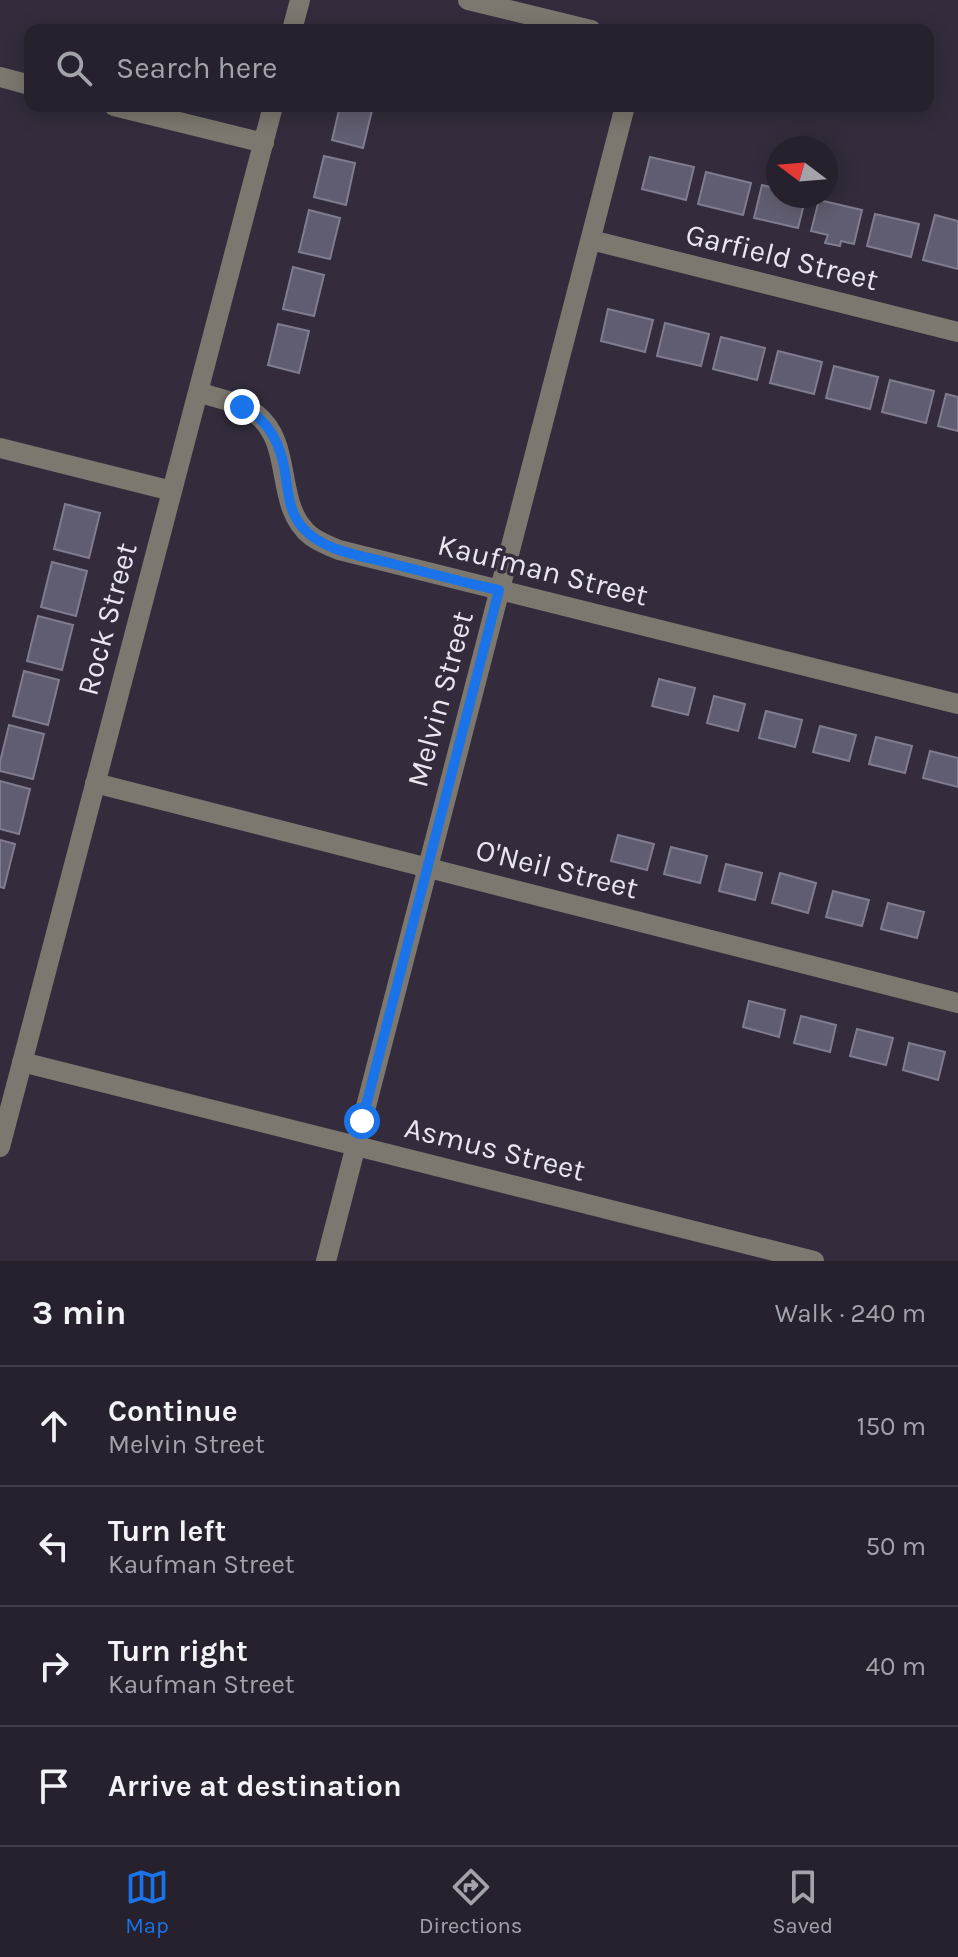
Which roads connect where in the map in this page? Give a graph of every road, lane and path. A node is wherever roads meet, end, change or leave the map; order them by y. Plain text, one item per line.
1 (300, 0) edge
2 (468, 0) edge
3 (294, 24) edge
4 (565, 24) edge
5 (0, 77) edge
6 (24, 83) edge
7 (138, 112) edge
8 (272, 112) edge
9 (623, 112) edge
10 (264, 143) junction
11 (591, 240) junction
12 (958, 332) edge
13 (198, 392) junction
14 (0, 448) edge
15 (172, 491) junction
16 (499, 590) junction
17 (958, 704) edge
18 (95, 783) junction
19 (428, 867) junction
20 (958, 1003) edge
21 (22, 1062) junction
22 (356, 1145) junction
23 (0, 1147) edge
24 (326, 1261) edge
25 (814, 1261) edge

1 - 3 street
2 - 4 street
5 - 6 street
7 - 10 street
8 - 10 street, Rock Street
9 - 11 street, Melvin Street
10 - 13 street, Rock Street
11 - 12 street, Garfield Street
11 - 16 street, Melvin Street
13 - 15 street, Rock Street
13 - 16 street, Kaufman Street
14 - 15 street
15 - 18 street, Rock Street
16 - 17 street, Kaufman Street
16 - 19 street, Melvin Street
18 - 19 street, O'Neil Street
18 - 21 street, Rock Street
19 - 20 street, O'Neil Street
19 - 22 street, Melvin Street
21 - 22 street, Asmus Street
21 - 23 street, Rock Street
22 - 24 street, Melvin Street
22 - 25 street, Asmus Street

